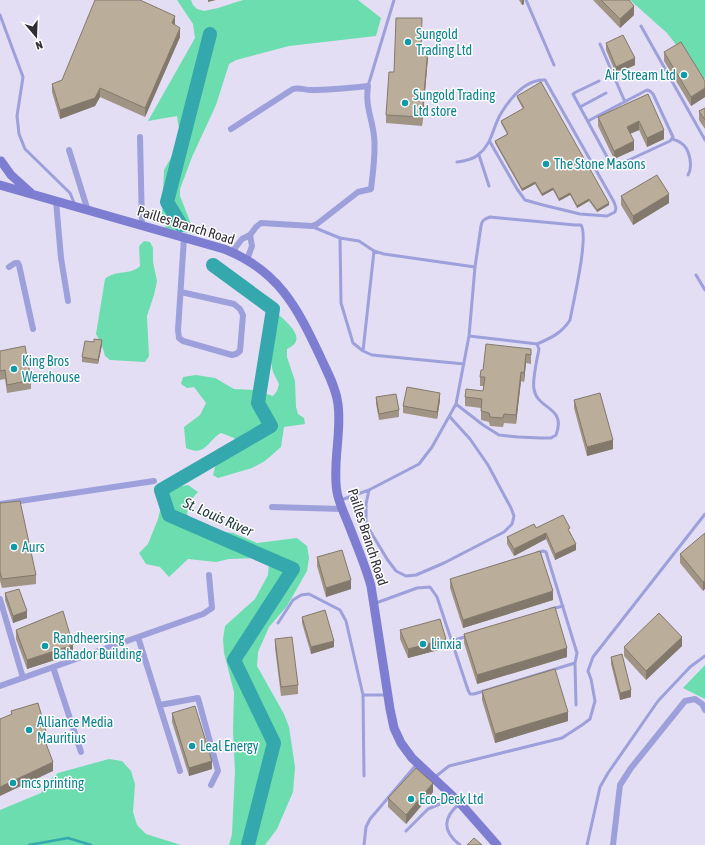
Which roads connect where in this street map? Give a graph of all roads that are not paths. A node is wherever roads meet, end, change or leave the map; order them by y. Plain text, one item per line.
1 (394, 0) edge
2 (526, 0) edge
3 (0, 15) edge
4 (641, 26) dead end
5 (600, 44) dead end
6 (554, 65) dead end
7 (599, 80) dead end
8 (368, 86) junction
9 (606, 93) dead end
10 (625, 102) junction
11 (580, 107) junction
12 (588, 121) junction
13 (231, 129) dead end
14 (140, 137) dead end
15 (672, 139) junction
16 (705, 140) edge
17 (490, 142) junction
18 (69, 150) dead end
19 (479, 155) junction
20 (0, 161) edge
21 (457, 162) dead end
22 (0, 171) edge
23 (688, 175) dead end
24 (1, 186) edge
25 (489, 186) dead end
26 (32, 194) junction
27 (56, 201) junction
28 (76, 208) junction
29 (88, 211) junction
30 (142, 226) junction
31 (312, 226) junction
32 (250, 235) junction
33 (184, 238) junction
34 (340, 238) junction
35 (374, 251) junction
36 (232, 252) junction
37 (247, 260) junction
38 (475, 267) junction
39 (9, 268) dead end
40 (696, 275) dead end
41 (705, 290) edge
42 (181, 292) junction
43 (68, 301) dead end
44 (33, 329) dead end
45 (469, 336) junction
46 (537, 344) junction
47 (362, 351) junction
48 (464, 364) junction
49 (456, 404) junction
50 (450, 417) junction
51 (154, 481) dead end
52 (369, 490) junction
53 (0, 504) edge
54 (341, 505) junction
55 (272, 507) dead end
56 (705, 514) edge
57 (536, 553) edge
58 (209, 575) dead end
59 (0, 599) edge
60 (374, 603) junction
61 (563, 606) junction
62 (548, 610) edge
63 (278, 622) dead end
64 (474, 634) edge
65 (138, 637) junction
66 (451, 641) junction
67 (705, 656) edge
68 (575, 663) junction
69 (53, 668) junction
70 (23, 678) junction
71 (0, 686) edge
72 (363, 695) junction
73 (388, 695) junction
74 (160, 705) junction
75 (576, 705) dead end
76 (705, 710) edge
77 (81, 752) dead end
78 (418, 764) junction
79 (180, 770) dead end
80 (364, 776) dead end
81 (433, 778) junction
82 (211, 785) dead end
83 (451, 795) junction
84 (460, 803) junction
85 (406, 831) dead end
86 (364, 845) edge
87 (460, 845) edge
88 (497, 845) edge
89 (587, 845) edge
90 (613, 845) edge

1 - 8 lane
2 - 6 lane
3 - 28 lane
4 - 16 lane
5 - 10 lane
7 - 11 lane
8 - 13 street
8 - 31 street
9 - 11 lane
10 - 12 lane
10 - 15 lane
11 - 12 lane
12 - 15 lane
14 - 30 street
15 - 23 lane
17 - 17 lane
17 - 19 lane
18 - 29 street
19 - 21 lane
19 - 25 lane
20 - 22 main road
20 - 26 main road, Pailles Branch Road
24 - 26 main road, Pailles Branch Road
26 - 27 main road, Pailles Branch Road
27 - 28 main road, Pailles Branch Road
27 - 43 street
28 - 29 main road, Pailles Branch Road
29 - 30 main road, Pailles Branch Road
30 - 33 main road, Pailles Branch Road
31 - 32 street
31 - 34 lane
32 - 36 street
32 - 37 street
33 - 36 main road, Pailles Branch Road
33 - 42 street
34 - 35 lane
34 - 47 lane
35 - 38 lane
35 - 47 lane
36 - 37 main road, Pailles Branch Road
37 - 54 main road, Pailles Branch Road
38 - 45 lane
38 - 46 lane
39 - 44 street
40 - 41 lane
42 - 42 street
45 - 46 lane
45 - 48 lane
46 - 49 lane
47 - 48 lane
48 - 49 lane
49 - 50 lane
50 - 52 lane
50 - 52 lane
51 - 53 street
52 - 54 lane
54 - 55 street
54 - 60 main road, Pailles Branch Road
56 - 81 lane
57 - 61 lane
58 - 65 street
59 - 70 street
60 - 66 lane
60 - 73 main road, Pailles Branch Road
61 - 62 lane
61 - 68 lane
63 - 72 lane
64 - 66 lane
65 - 69 street
65 - 74 street
66 - 68 lane
67 - 89 lane
68 - 75 lane
69 - 70 street
69 - 77 street
70 - 71 street
72 - 73 lane
72 - 80 lane
73 - 78 main road, Pailles Branch Road
74 - 79 street
74 - 82 street
76 - 90 street
78 - 81 main road, Pailles Branch Road
78 - 86 lane
81 - 83 main road, Pailles Branch Road
83 - 84 main road, Pailles Branch Road
83 - 85 lane
84 - 87 lane
84 - 88 main road, Pailles Branch Road

